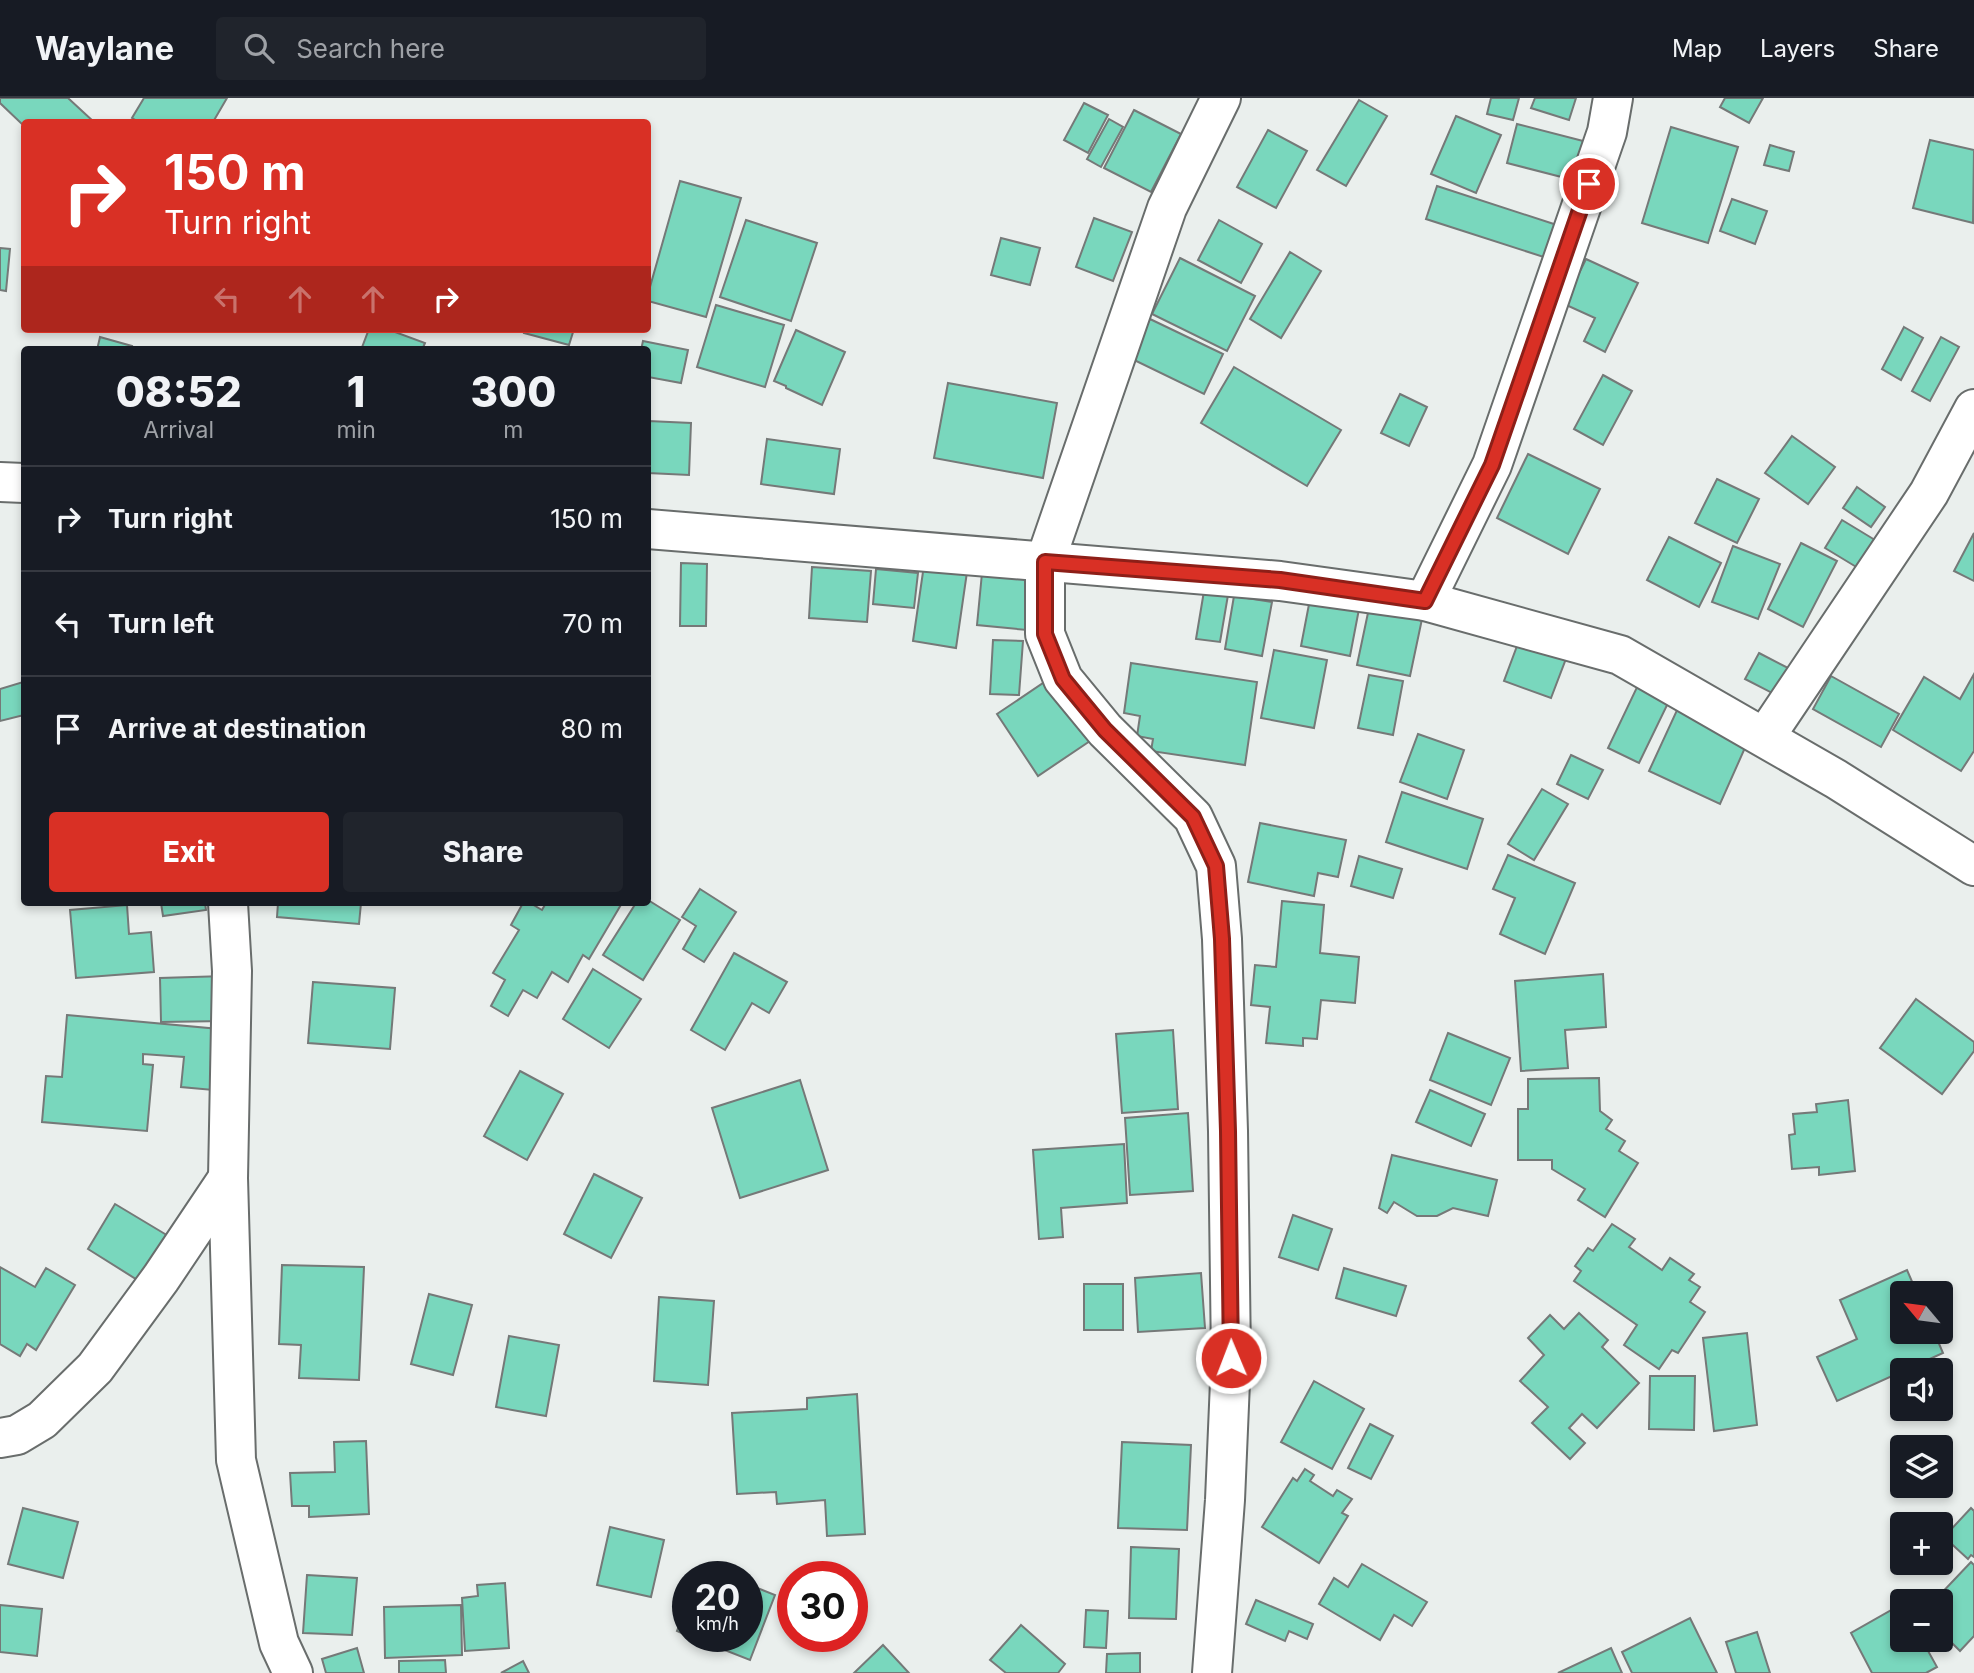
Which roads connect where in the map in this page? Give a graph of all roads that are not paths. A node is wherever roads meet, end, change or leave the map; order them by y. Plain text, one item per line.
1 (1221, 98) edge
2 (1613, 98) edge
3 (1974, 409) edge
4 (0, 482) edge
5 (21, 483) edge
6 (651, 529) edge
7 (1045, 562) junction
8 (1425, 601) junction
9 (1766, 737) junction
10 (1974, 866) edge
11 (228, 906) edge
12 (228, 1178) junction
13 (0, 1438) edge
14 (293, 1673) edge
15 (1212, 1673) edge

1 - 7 street
2 - 8 street
3 - 9 street
4 - 5 street
6 - 7 street
7 - 8 street
7 - 15 street
8 - 9 street
9 - 10 street
11 - 12 street
12 - 13 street
12 - 14 street

